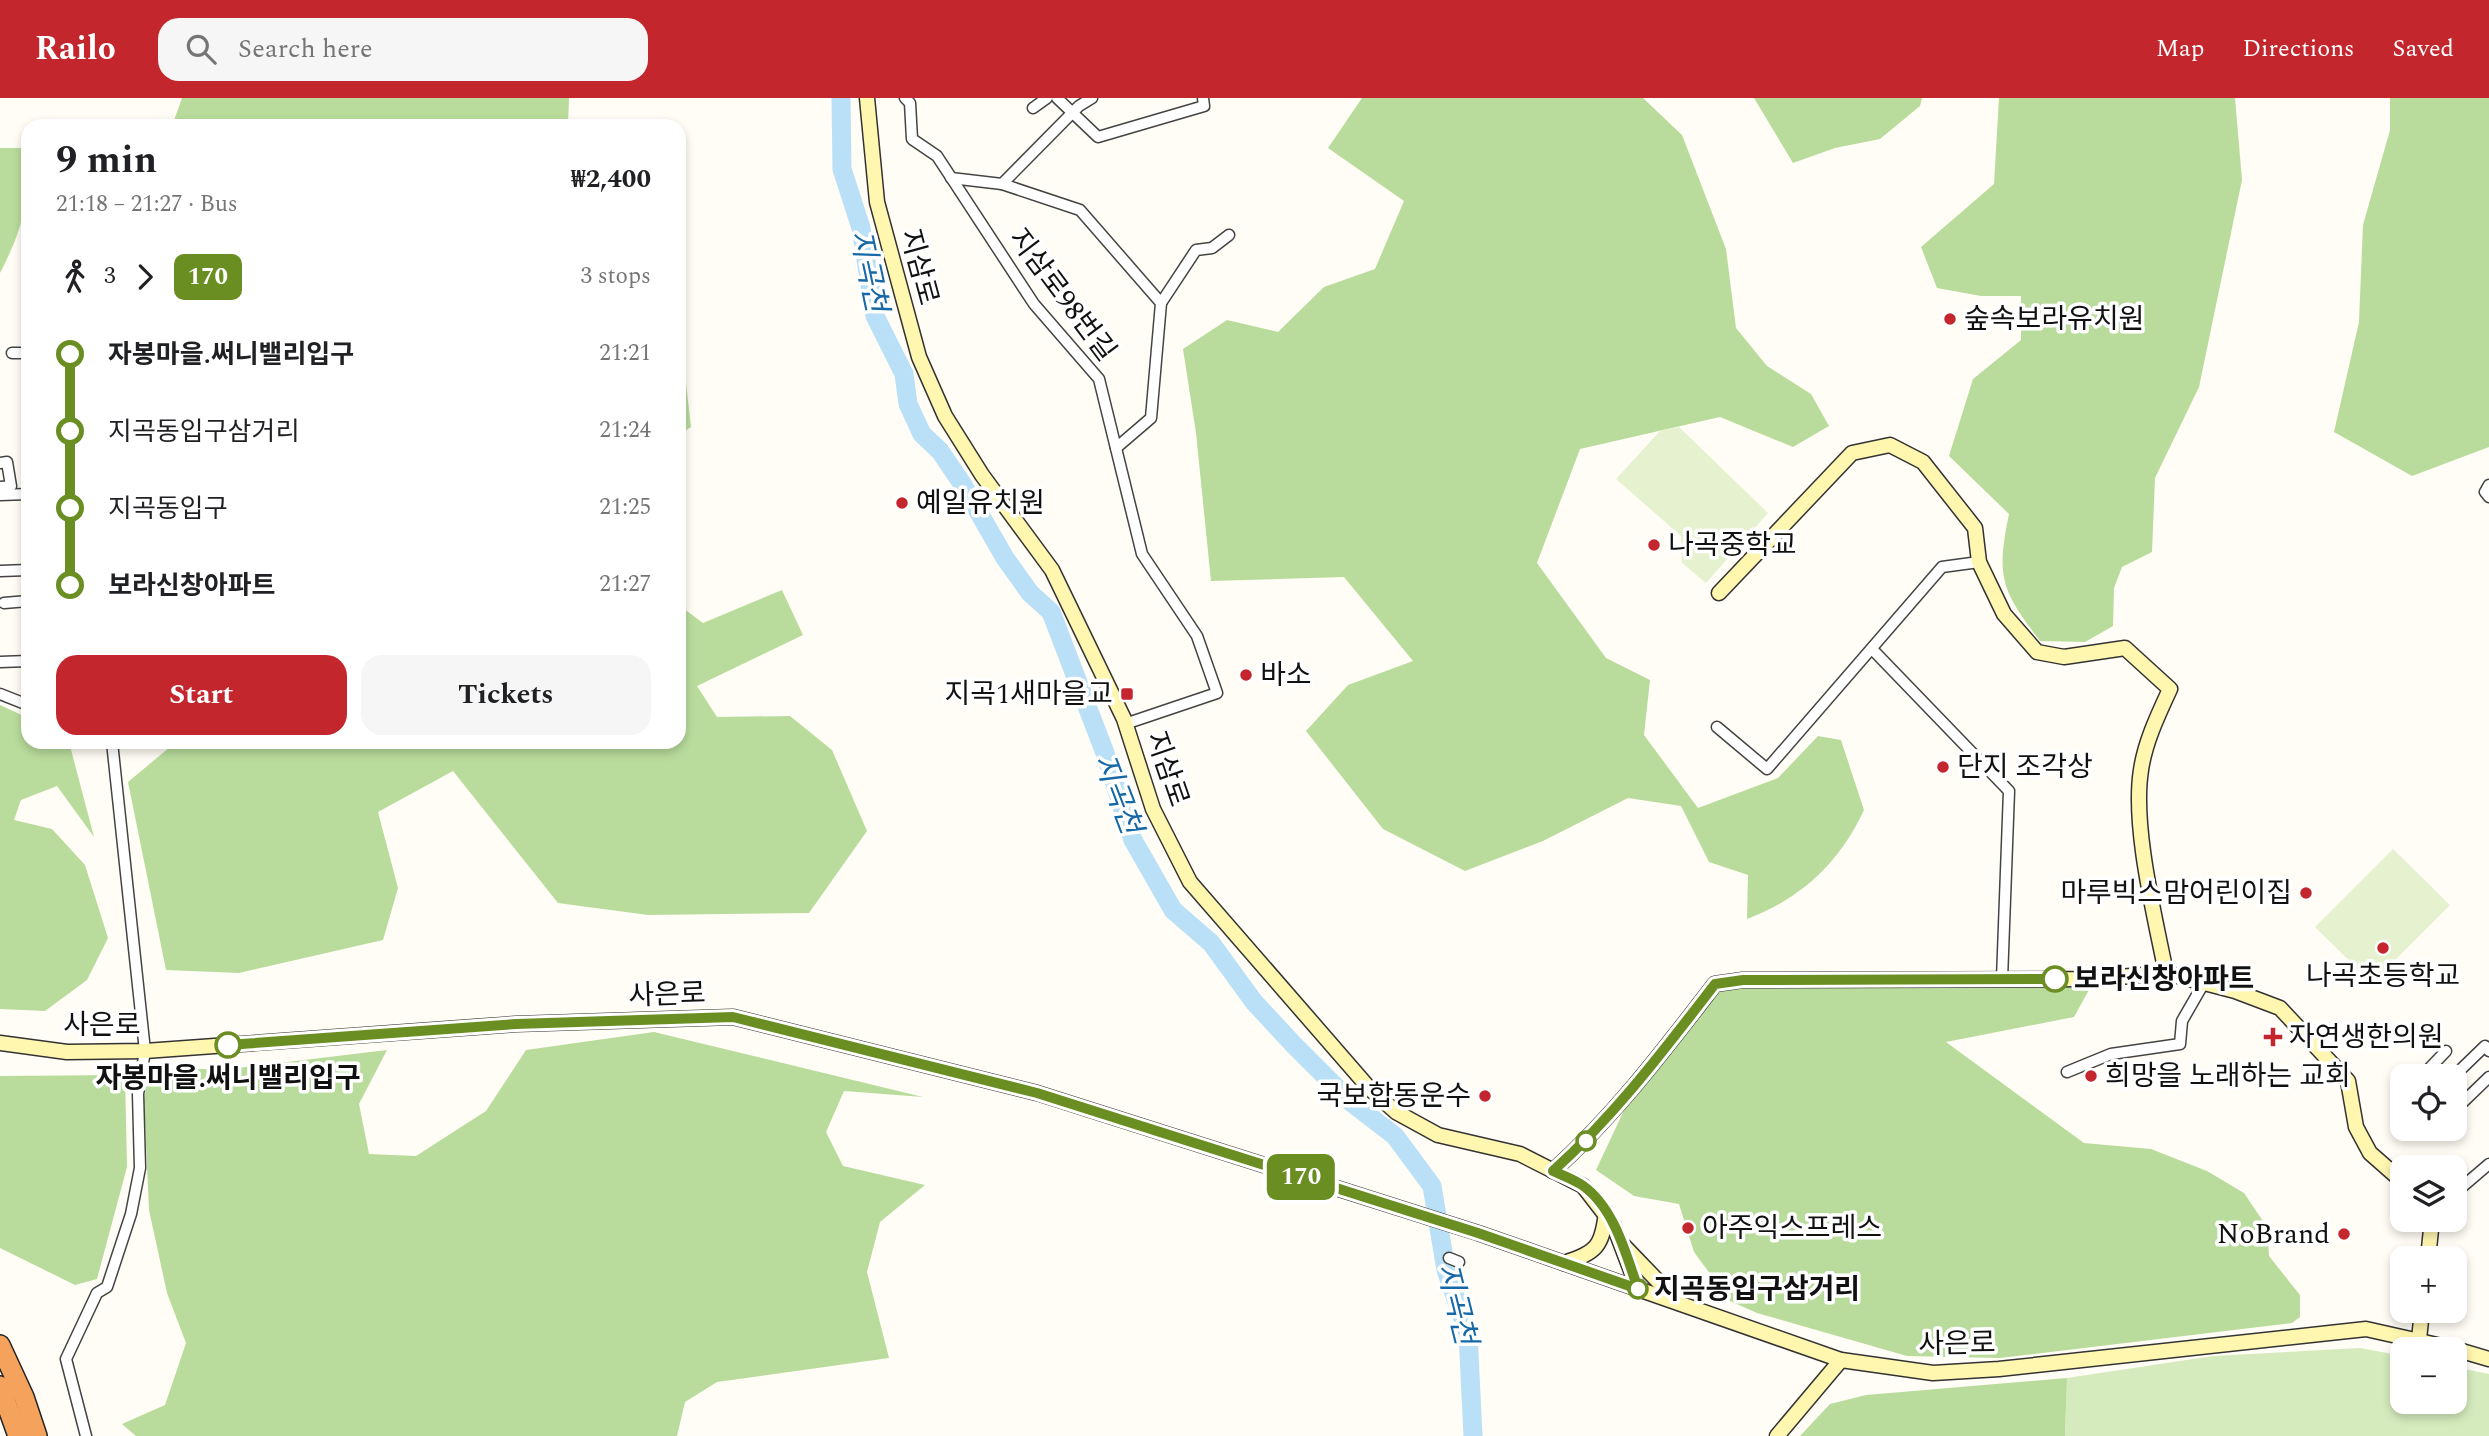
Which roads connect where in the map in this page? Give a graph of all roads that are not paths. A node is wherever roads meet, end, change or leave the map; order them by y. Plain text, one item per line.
1 (867, 98) edge
2 (905, 98) edge
3 (1047, 98) edge
4 (1057, 98) edge
5 (1091, 98) edge
6 (1203, 98) edge
7 (1033, 108) dead end
8 (1073, 112) junction
9 (951, 178) junction
10 (1002, 184) junction
11 (1229, 235) dead end
12 (1161, 303) junction
13 (12, 353) dead end
14 (21, 353) edge
15 (1116, 447) junction
16 (0, 463) edge
17 (2489, 485) edge
18 (0, 486) edge
19 (21, 494) edge
20 (0, 495) edge
21 (2489, 497) edge
22 (1979, 562) junction
23 (21, 570) edge
24 (0, 571) edge
25 (1719, 593) dead end
26 (21, 602) edge
27 (4, 603) dead end
28 (1872, 649) junction
29 (21, 661) edge
30 (0, 662) edge
31 (0, 694) edge
32 (21, 702) edge
33 (1125, 724) junction
34 (1717, 727) dead end
35 (113, 749) edge
36 (2166, 973) junction
37 (2002, 979) junction
38 (2205, 981) junction
39 (0, 1043) edge
40 (145, 1051) junction
41 (2446, 1051) dead end
42 (2489, 1051) edge
43 (2434, 1064) edge
44 (2466, 1064) edge
45 (2067, 1072) dead end
46 (2489, 1077) edge
47 (2467, 1098) edge
48 (2489, 1164) edge
49 (1553, 1171) junction
50 (2390, 1171) edge
51 (2467, 1183) edge
52 (1606, 1212) junction
53 (1623, 1245) junction
54 (1564, 1263) junction
55 (1638, 1289) junction
56 (1679, 1303) junction
57 (2408, 1337) edge
58 (0, 1345) edge
59 (2467, 1353) edge
60 (2489, 1359) edge
61 (1841, 1360) junction
62 (0, 1386) edge
63 (18, 1436) edge
64 (37, 1436) edge
65 (86, 1436) edge
66 (1777, 1436) edge

1 - 33 street, 지삼로
2 - 9 street, 지삼로98번길
3 - 7 street
4 - 8 street
5 - 8 street
6 - 8 street
8 - 10 street
9 - 10 street, 지삼로98번길
9 - 15 street, 지삼로98번길
10 - 12 street, 지삼로98번길
11 - 12 street, 지삼로98번길
12 - 15 street, 지삼로98번길
13 - 14 street
15 - 33 street, 지삼로98번길
16 - 18 street
17 - 21 street
19 - 20 street
22 - 25 street
22 - 28 street
22 - 36 street
23 - 24 street
26 - 27 street
28 - 34 street
28 - 37 street
29 - 30 street
31 - 32 street
33 - 49 street, 지삼로
35 - 40 street
36 - 37 street
36 - 38 street
37 - 49 street
38 - 45 street
38 - 50 street
39 - 40 street, 사은로
40 - 54 street, 사은로
40 - 65 street
41 - 43 street
42 - 44 street
46 - 47 street
48 - 51 street
49 - 52 street, 지삼로
52 - 53 street, 지삼로
52 - 54 street
53 - 55 street, 지삼로
53 - 56 street
54 - 55 street, 사은로
55 - 56 street, 사은로
56 - 61 street, 사은로
57 - 61 street, 사은로
58 - 64 highway
59 - 60 street, 사은로
61 - 66 street
62 - 63 highway

